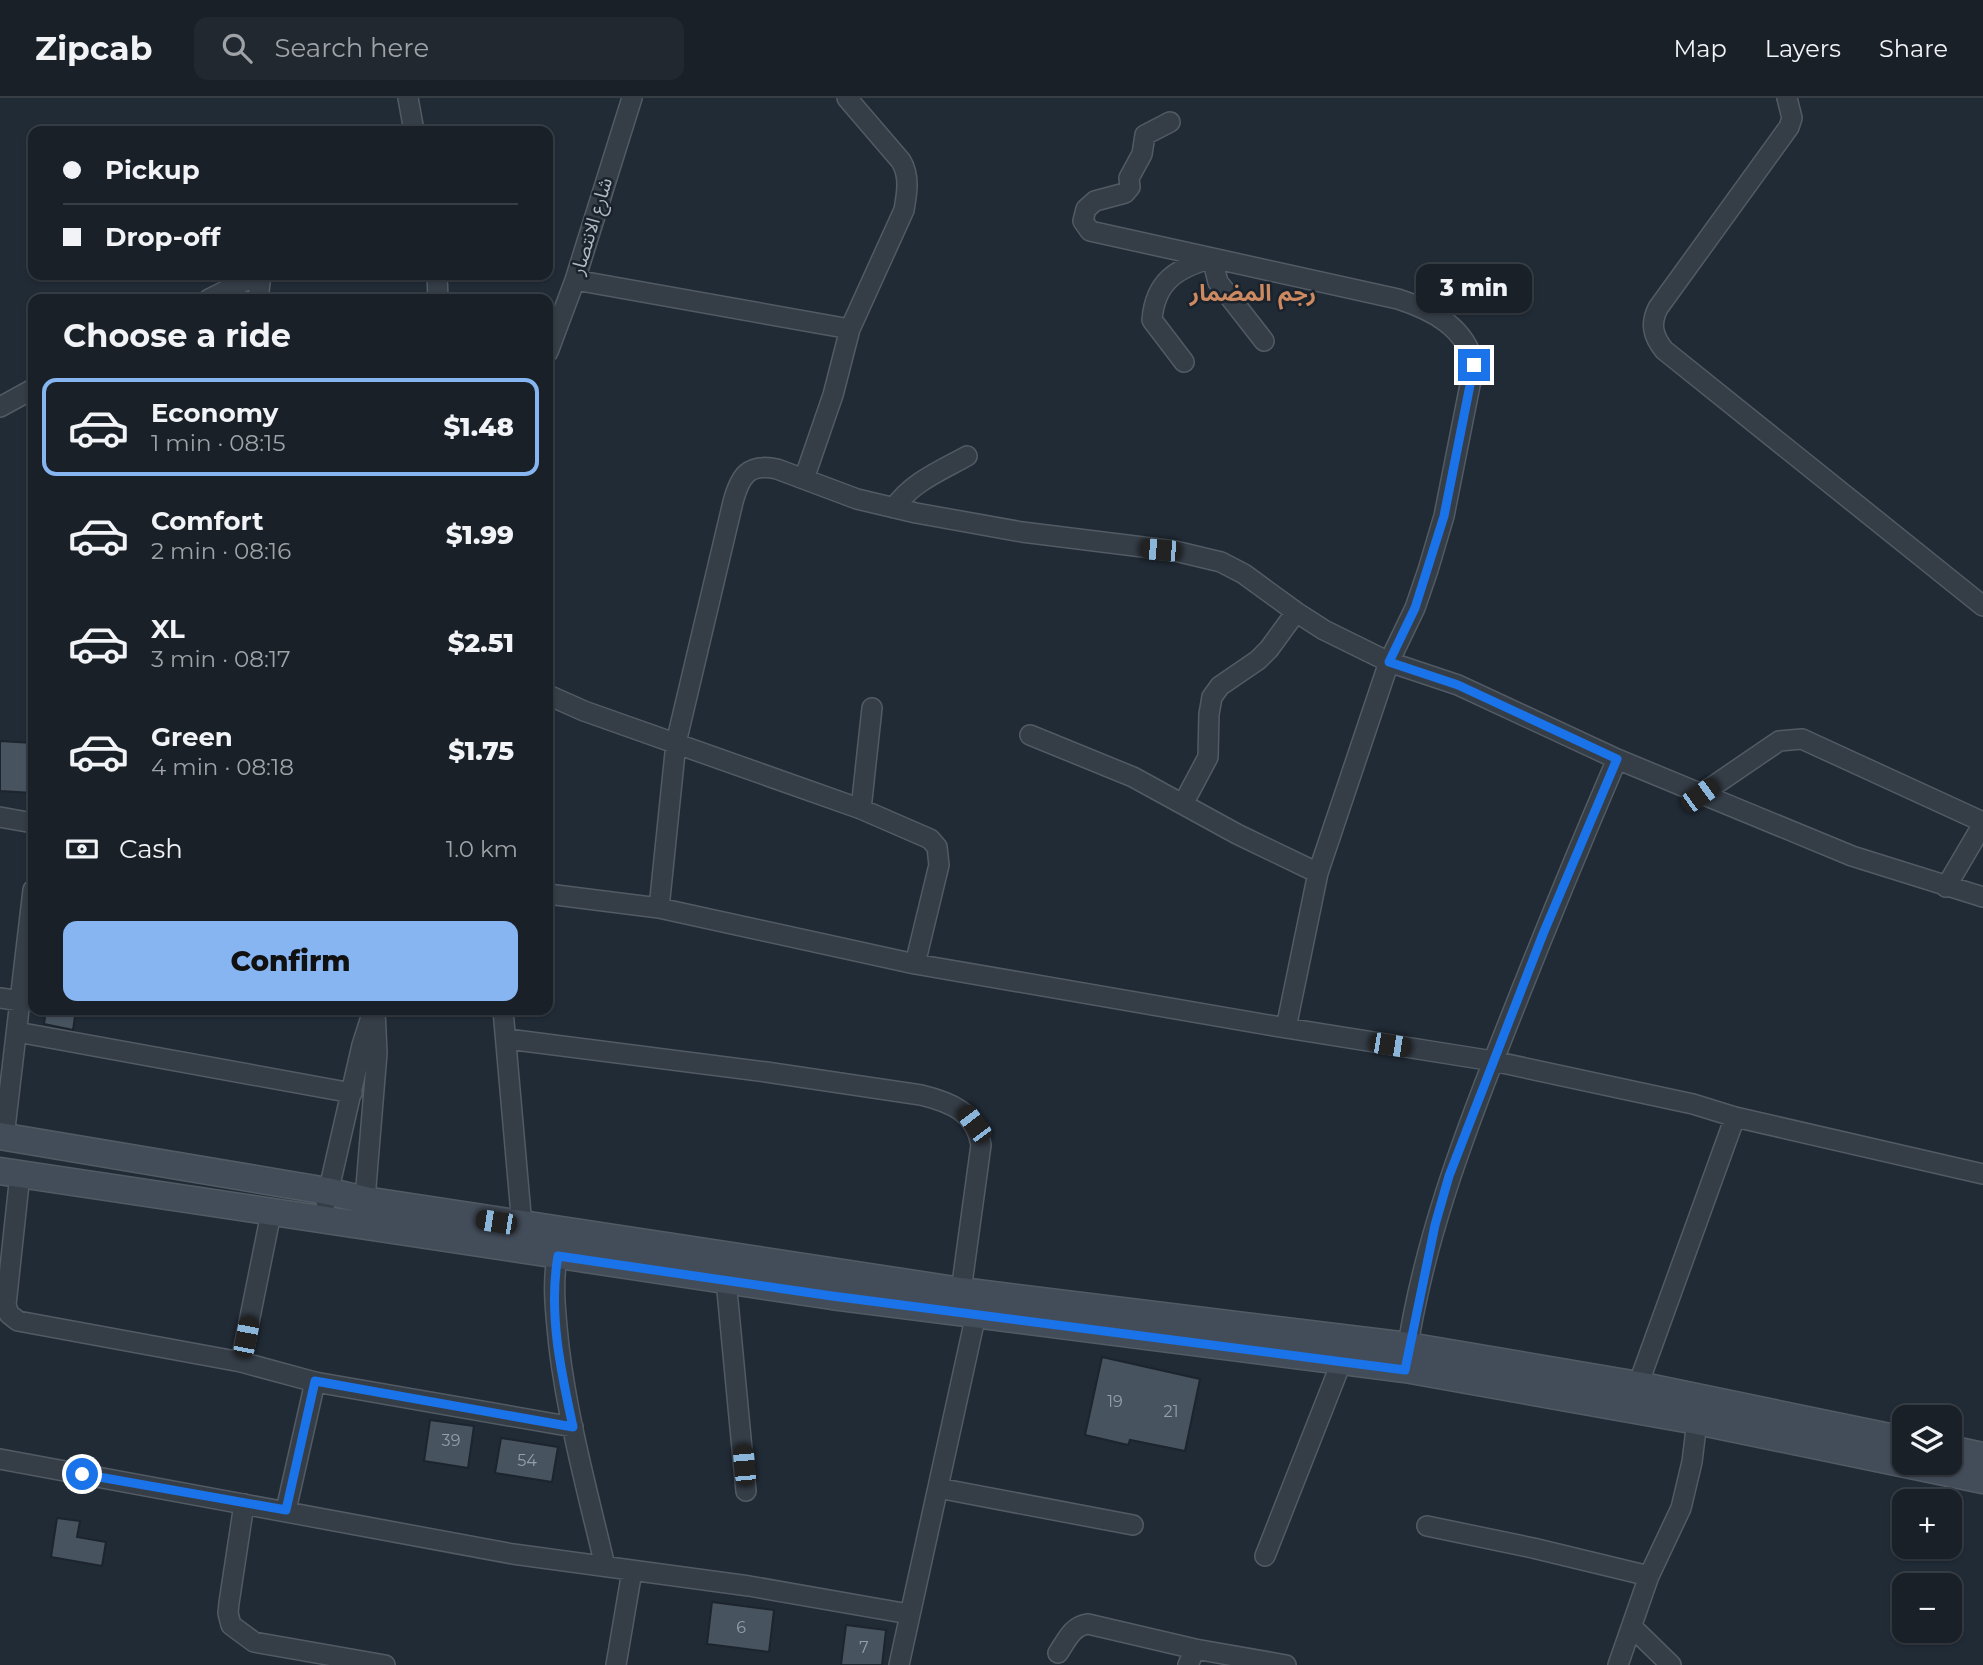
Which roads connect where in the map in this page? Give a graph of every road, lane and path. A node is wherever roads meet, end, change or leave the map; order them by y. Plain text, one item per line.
1 (408, 98) edge
2 (632, 98) edge
3 (847, 98) edge
4 (1787, 98) edge
5 (1170, 122) dead end
6 (413, 126) edge
7 (1212, 258) junction
8 (249, 280) edge
9 (575, 280) junction
10 (219, 294) edge
11 (850, 329) junction
12 (553, 339) edge
13 (1264, 341) dead end
14 (1184, 362) dead end
15 (28, 393) edge
16 (0, 407) edge
17 (967, 456) dead end
18 (804, 479) junction
19 (894, 508) junction
20 (1983, 606) edge
21 (1296, 612) junction
22 (1389, 662) junction
23 (553, 697) edge
24 (872, 708) dead end
25 (1030, 734) dead end
26 (676, 743) junction
27 (1617, 759) junction
28 (1700, 795) junction
29 (1182, 804) junction
30 (861, 809) junction
31 (0, 817) edge
32 (28, 822) edge
33 (1983, 823) edge
34 (1318, 873) junction
35 (1946, 887) junction
36 (553, 895) edge
37 (1983, 897) edge
38 (659, 908) junction
39 (28, 933) edge
40 (915, 964) junction
41 (0, 998) edge
42 (20, 1001) junction
43 (373, 1015) edge
44 (374, 1015) edge
45 (504, 1015) edge
46 (1286, 1028) junction
47 (17, 1032) junction
48 (507, 1040) junction
49 (1493, 1061) junction
50 (352, 1093) junction
51 (1735, 1116) junction
52 (2, 1137) edge
53 (10, 1173) edge
54 (1983, 1174) edge
55 (327, 1191) junction
56 (271, 1213) junction
57 (364, 1213) junction
58 (324, 1219) junction
59 (522, 1226) junction
60 (558, 1256) junction
61 (726, 1280) junction
62 (961, 1291) junction
63 (976, 1314) junction
64 (1406, 1358) junction
65 (241, 1362) junction
66 (1341, 1363) junction
67 (315, 1381) junction
68 (1637, 1385) junction
69 (1697, 1421) junction
70 (573, 1427) junction
71 (1892, 1438) edge
72 (1962, 1452) edge
73 (1983, 1456) edge
74 (0, 1459) edge
75 (1983, 1480) edge
76 (939, 1488) junction
77 (746, 1491) dead end
78 (244, 1504) junction
79 (286, 1510) junction
80 (1133, 1525) dead end
81 (1427, 1526) dead end
82 (1265, 1556) dead end
83 (604, 1566) junction
84 (632, 1571) junction
85 (1649, 1576) junction
86 (909, 1614) junction
87 (1632, 1628) junction
88 (1058, 1653) dead end
89 (1191, 1657) edge
90 (385, 1665) edge
91 (616, 1665) edge
92 (899, 1665) edge
93 (1286, 1665) edge
94 (1618, 1665) edge
95 (1671, 1665) edge

1 - 6 street
2 - 9 street, شارع الانتصار
3 - 11 street
4 - 20 street
5 - 7 street
7 - 13 street
7 - 14 street
7 - 22 street
8 - 10 street
9 - 11 street
9 - 12 street, شارع الانتصار
11 - 18 street
15 - 16 street
17 - 19 street
18 - 19 street
18 - 26 street
19 - 21 street
21 - 22 street
21 - 29 street
22 - 27 street
22 - 34 street
23 - 26 street
24 - 30 street
25 - 29 street
26 - 30 street
26 - 38 street
27 - 28 street
27 - 49 street
28 - 33 street
28 - 35 street
29 - 34 street
30 - 40 street
31 - 32 street
33 - 35 street
34 - 46 street
35 - 37 street
36 - 38 street
38 - 40 street
39 - 42 street
40 - 46 street
41 - 42 street
42 - 47 street
43 - 50 street
44 - 57 street
45 - 48 street
46 - 49 street
47 - 50 street
47 - 52 street
48 - 59 street
48 - 62 street
49 - 51 street
49 - 64 street
50 - 55 street
51 - 54 street
51 - 68 street
52 - 55 street
53 - 56 street
53 - 65 street
55 - 57 street
55 - 58 street
56 - 58 street
56 - 65 street
57 - 58 street
57 - 59 street
57 - 60 street
59 - 62 street
60 - 61 street
60 - 70 street
61 - 63 street
61 - 77 street
62 - 64 street
63 - 66 street
63 - 76 street
64 - 66 street
64 - 68 street
64 - 69 street
65 - 67 street
66 - 82 street
67 - 70 street
67 - 79 street
68 - 71 street
69 - 75 street
69 - 85 street
70 - 83 street
72 - 73 street
74 - 78 street
76 - 80 street
76 - 86 street
78 - 79 street
78 - 90 street
79 - 83 street
81 - 85 street
83 - 84 street
84 - 86 street
84 - 91 street
85 - 87 street
86 - 92 street
87 - 94 street
87 - 95 street
88 - 89 street
89 - 93 street

